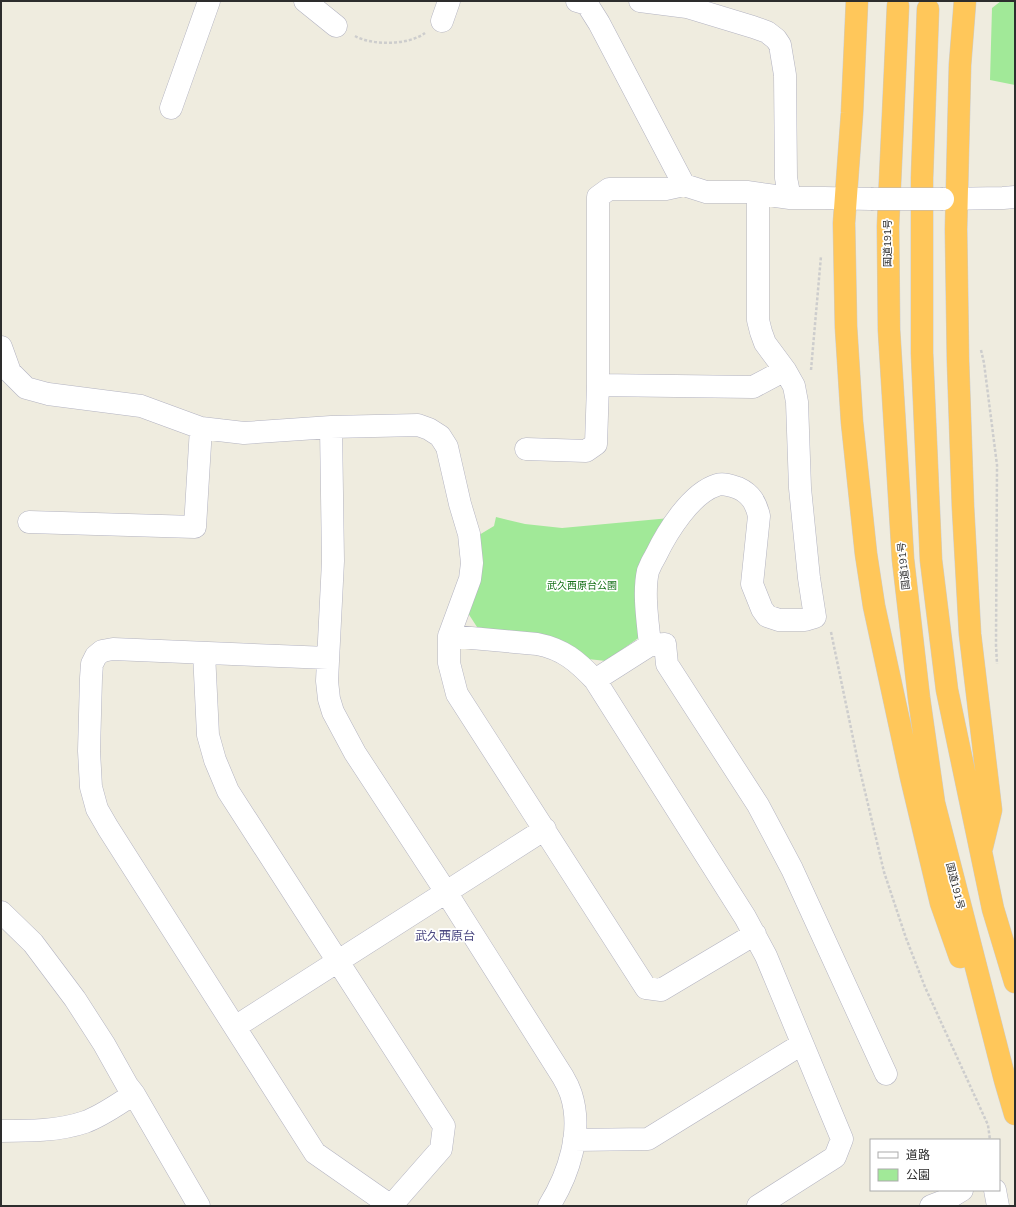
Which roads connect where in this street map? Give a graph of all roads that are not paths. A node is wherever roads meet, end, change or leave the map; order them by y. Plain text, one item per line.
1 (209, 1) edge
2 (305, 1) edge
3 (449, 1) edge
4 (640, 1) edge
5 (856, 1) edge
6 (965, 1) edge
7 (585, 2) edge
8 (898, 6) dead end
9 (928, 9) dead end
10 (442, 21) road end
11 (336, 26) road end
12 (171, 108) dead end
13 (684, 185) junction
14 (758, 194) junction
15 (1015, 197) edge
16 (790, 198) junction
17 (846, 198) junction
18 (950, 199) junction
19 (1, 347) edge
20 (785, 370) junction
21 (598, 386) junction
22 (331, 427) junction
23 (201, 428) junction
24 (526, 449) dead end
25 (30, 522) dead end
26 (449, 636) junction
27 (650, 645) junction
28 (204, 653) junction
29 (328, 658) junction
30 (595, 680) junction
31 (545, 830) junction
32 (981, 854) junction
33 (446, 892) junction
34 (1, 912) edge
35 (755, 934) junction
36 (339, 961) junction
37 (1015, 982) edge
38 (235, 1027) junction
39 (802, 1044) junction
40 (886, 1074) dead end
41 (1005, 1080) junction
42 (134, 1094) junction
43 (1015, 1114) edge
44 (1, 1131) edge
45 (574, 1140) junction
46 (960, 1191) edge
47 (995, 1191) edge
48 (199, 1206) edge
49 (549, 1206) edge
50 (758, 1206) edge
51 (931, 1206) edge
52 (998, 1206) edge

1 - 12 street
2 - 11 street
3 - 10 street
4 - 16 street
5 - 17 highway
6 - 18 highway
7 - 13 street
8 - 41 highway, 国道191号
9 - 32 highway
13 - 14 street
13 - 21 street
14 - 16 street
14 - 20 street
15 - 18 street
16 - 17 street
17 - 18 street, bridge
17 - 41 highway
18 - 32 highway
19 - 23 street
20 - 21 street
20 - 27 street
21 - 24 street
22 - 23 street
22 - 26 street
22 - 29 street
23 - 25 street
26 - 30 street
26 - 31 street
27 - 30 street
27 - 40 street
28 - 29 street
28 - 36 street
28 - 38 street
29 - 33 street
30 - 35 street
31 - 33 street
31 - 35 street
32 - 37 highway
33 - 36 street
33 - 45 street
34 - 42 street
35 - 39 street
36 - 38 street
36 - 38 street
39 - 45 street
39 - 50 street
41 - 43 highway, 国道191号
42 - 44 street
42 - 48 street
45 - 49 street
46 - 51 street
47 - 52 street

